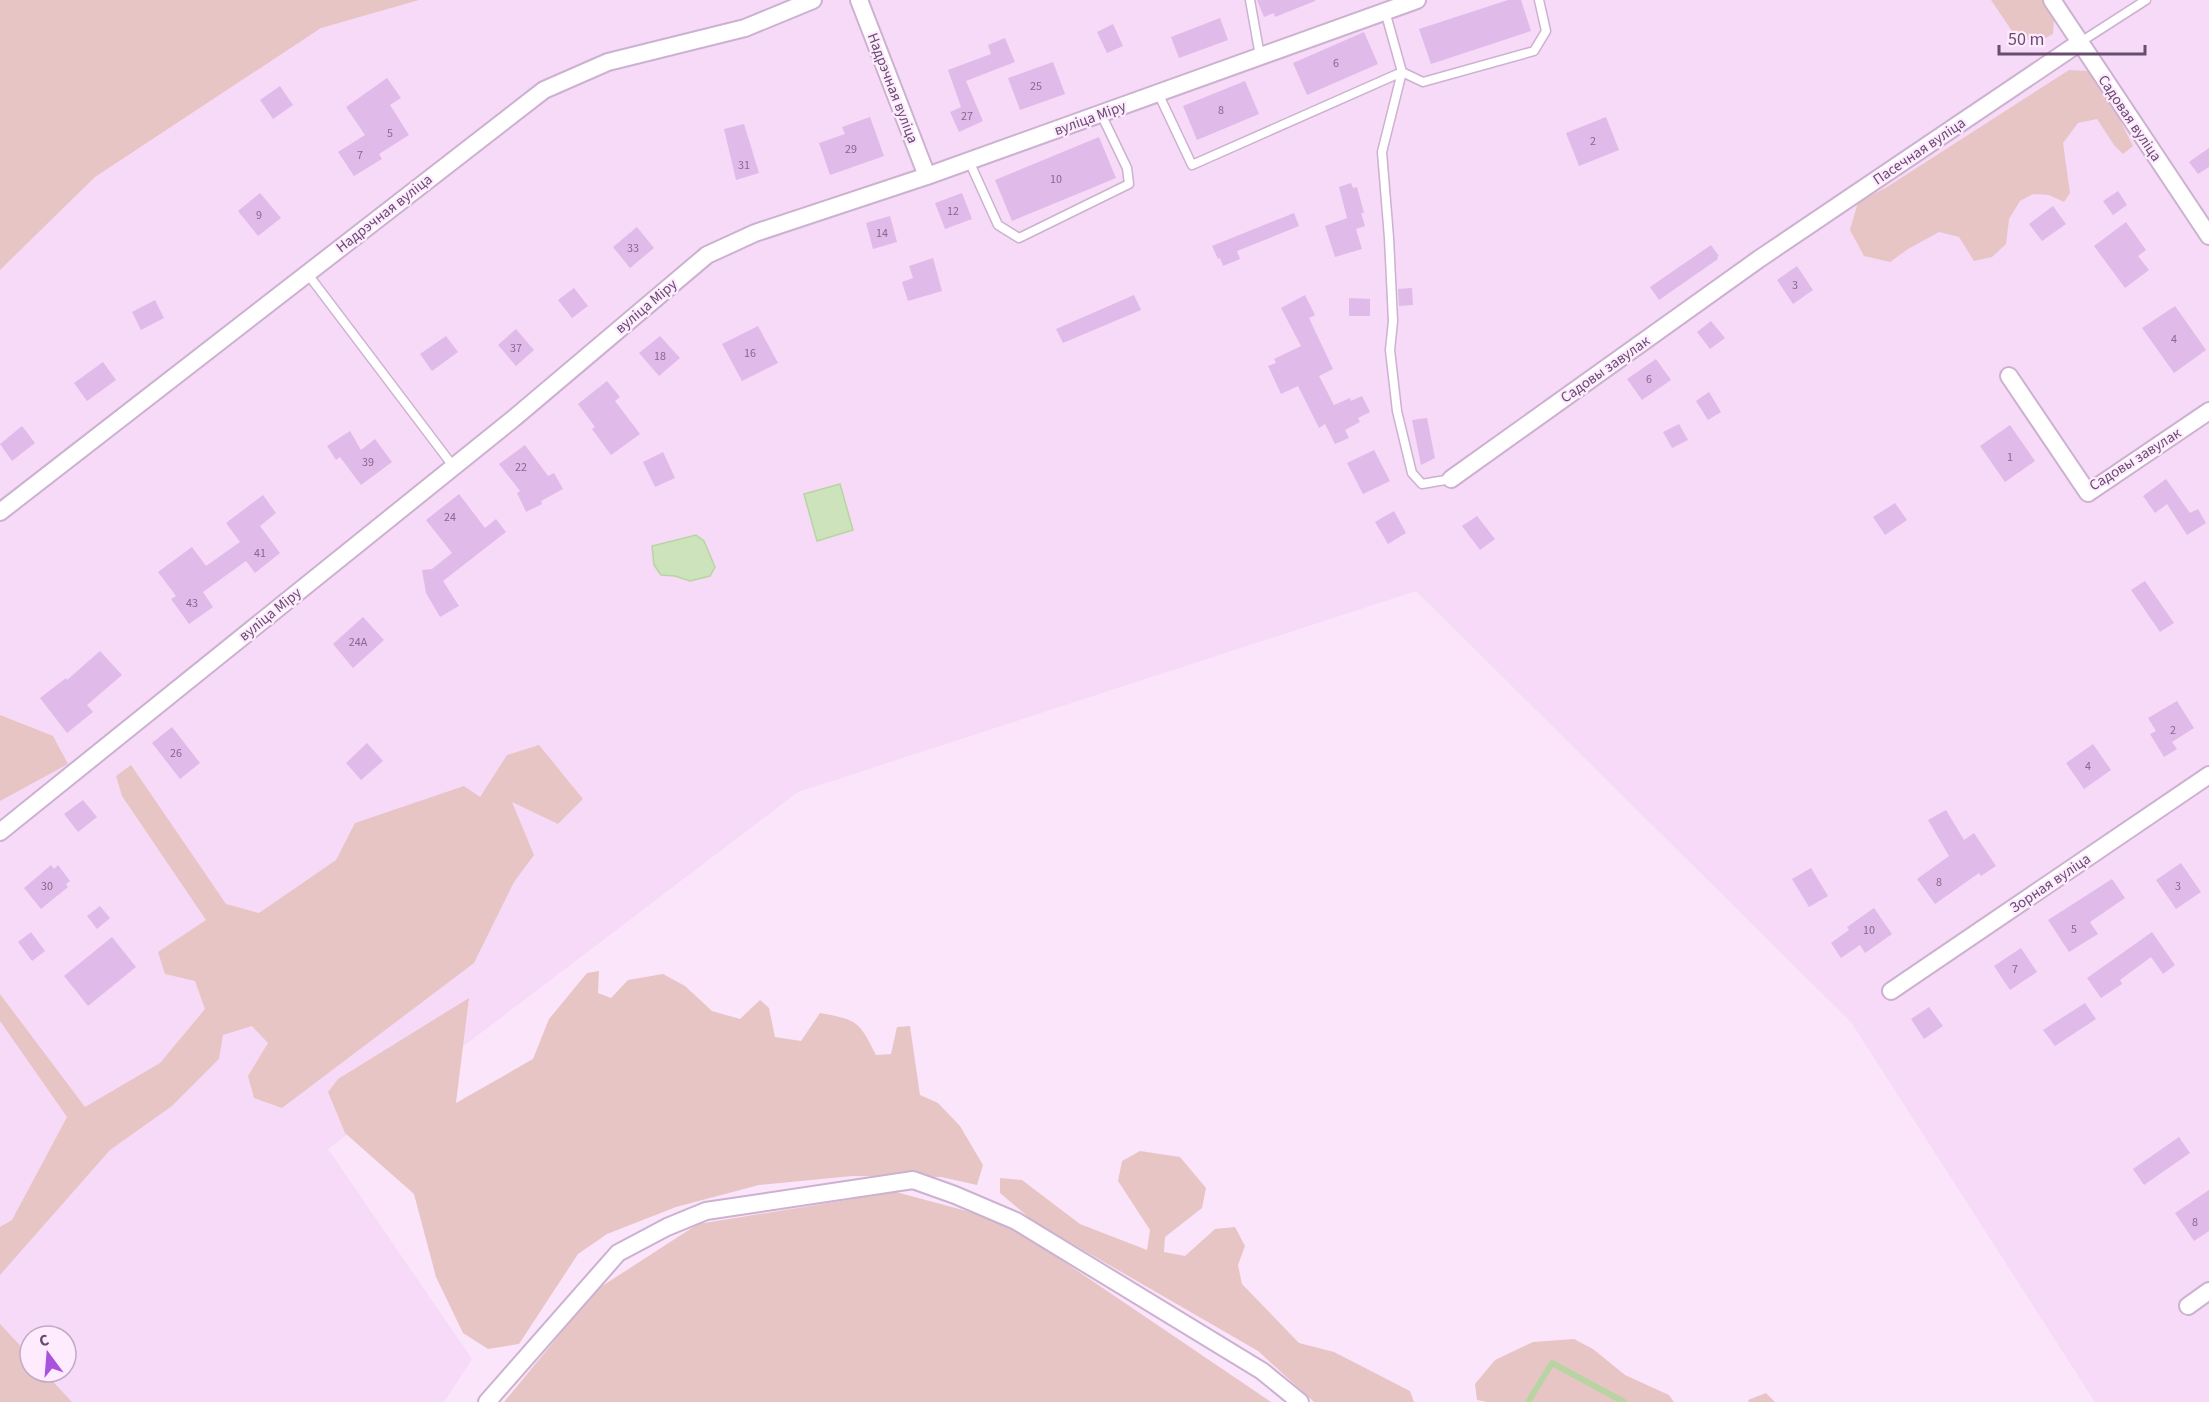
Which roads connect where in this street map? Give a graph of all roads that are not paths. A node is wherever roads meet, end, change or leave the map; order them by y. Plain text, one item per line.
1 (813, 0) edge
2 (859, 0) edge
3 (1250, 0) edge
4 (1417, 0) edge
5 (1539, 0) edge
6 (2052, 0) edge
7 (2146, 0) edge
8 (1385, 11) junction
9 (2079, 43) junction
10 (1260, 56) junction
11 (1402, 72) junction
12 (1158, 93) junction
13 (1101, 114) junction
14 (969, 161) junction
15 (927, 176) junction
16 (2209, 236) edge
17 (1759, 259) joint
18 (307, 273) junction
19 (2009, 376) dead end
20 (2209, 411) edge
21 (453, 466) junction
22 (1451, 479) joint
23 (0, 512) edge
24 (2209, 775) edge
25 (0, 832) edge
26 (1891, 991) dead end
27 (2209, 1291) edge
28 (2188, 1306) dead end
29 (487, 1402) edge
30 (1300, 1402) edge

1 - 18 street, Надрэчная вуліца
2 - 15 street, Надрэчная вуліца
3 - 10 lane
4 - 8 street, вуліца Міру
5 - 11 lane
6 - 9 street, Садовая вуліца
7 - 9 lane
8 - 10 street, вуліца Міру
8 - 11 lane
9 - 16 street, Садовая вуліца
9 - 17 street, Пасечная вуліца
10 - 12 street, вуліца Міру
11 - 12 lane
11 - 22 lane
12 - 13 street, вуліца Міру
13 - 14 street, вуліца Міру
13 - 14 lane
14 - 15 street, вуліца Міру
15 - 21 street, вуліца Міру
17 - 22 street, Садовы завулак
18 - 21 lane
18 - 23 street, Надрэчная вуліца
19 - 20 street, Садовы завулак
21 - 25 street, вуліца Міру
24 - 26 street, Зорная вуліца
27 - 28 street
29 - 30 street

